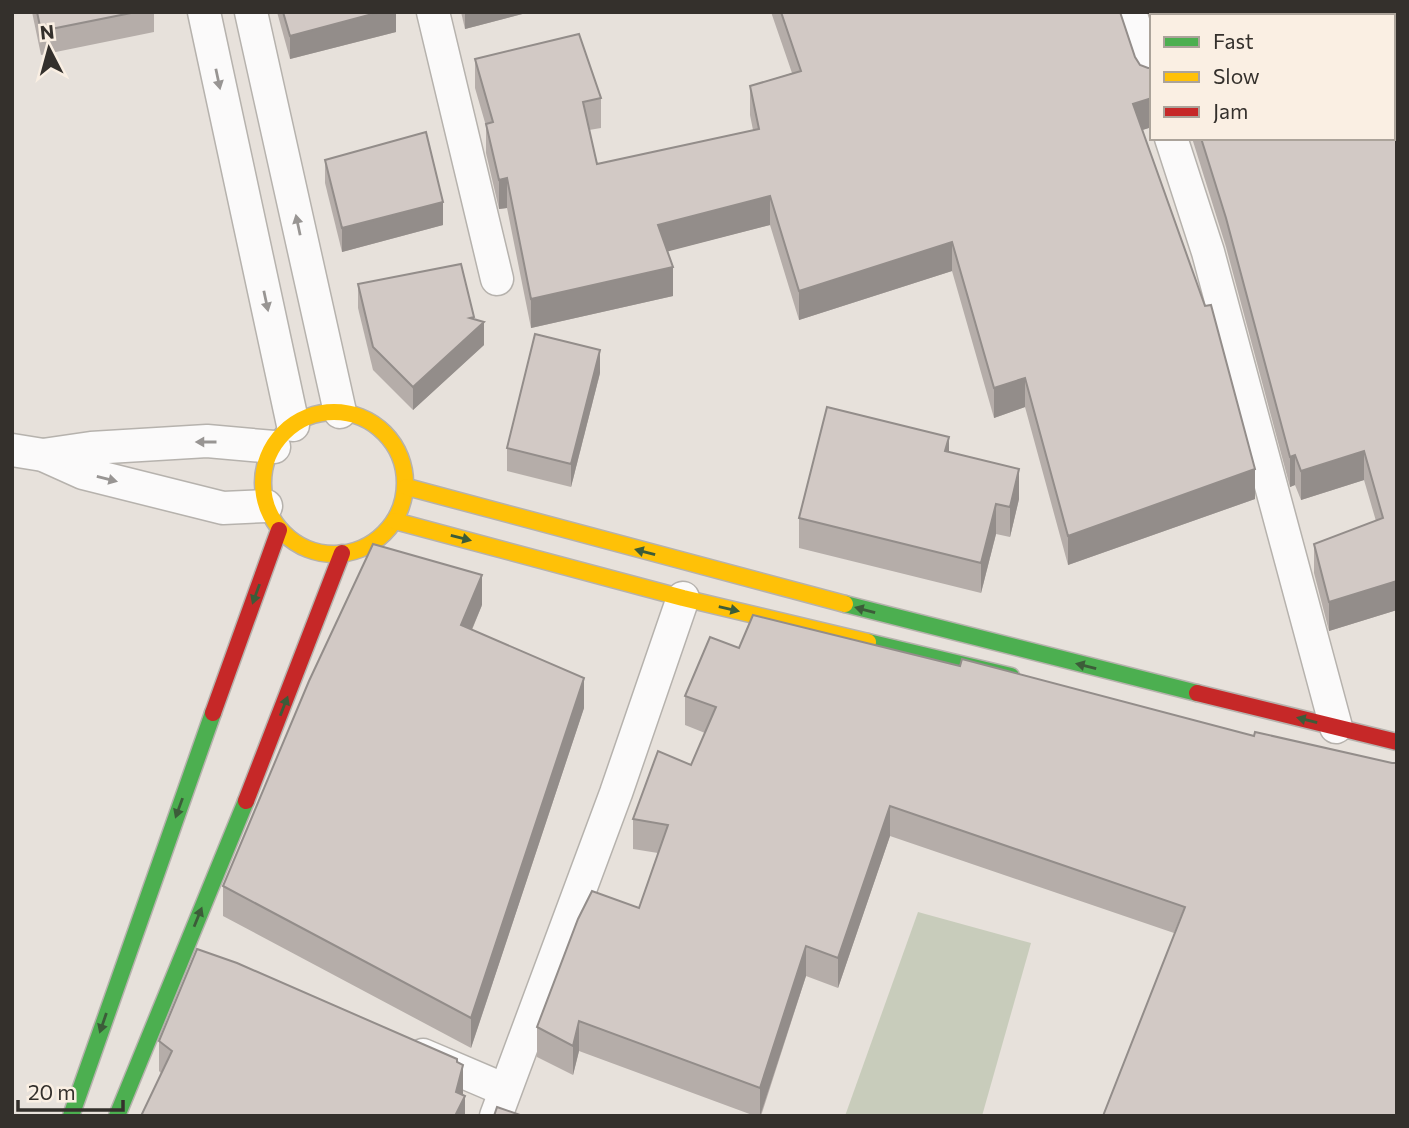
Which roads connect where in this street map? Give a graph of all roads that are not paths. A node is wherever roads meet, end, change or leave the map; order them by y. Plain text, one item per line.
1 (204, 12) edge
2 (251, 12) edge
3 (433, 12) edge
4 (1130, 12) edge
5 (1150, 74) edge
6 (1172, 140) edge
7 (498, 279) dead end
8 (340, 412) junction
9 (283, 436) junction
10 (12, 450) edge
11 (43, 455) junction
12 (407, 487) junction
13 (273, 518) junction
14 (395, 521) junction
15 (342, 553) junction
16 (683, 598) junction
17 (1029, 680) edge
18 (1336, 727) junction
19 (1397, 742) edge
20 (402, 1045) edge
21 (500, 1103) edge
22 (71, 1116) edge
23 (117, 1116) edge

1 -> 9 street
8 -> 2 street
3 - 7 street
4 - 5 street
6 - 18 street
8 - 9 street
8 - 12 street
9 -> 11 street
9 - 13 street
10 - 11 street
11 -> 13 street
12 - 14 street
18 -> 12 street
13 - 15 street
13 -> 22 street
14 - 15 street
14 -> 16 street
23 -> 15 street
16 -> 17 street
16 - 21 street
18 - 19 street
20 - 21 street

